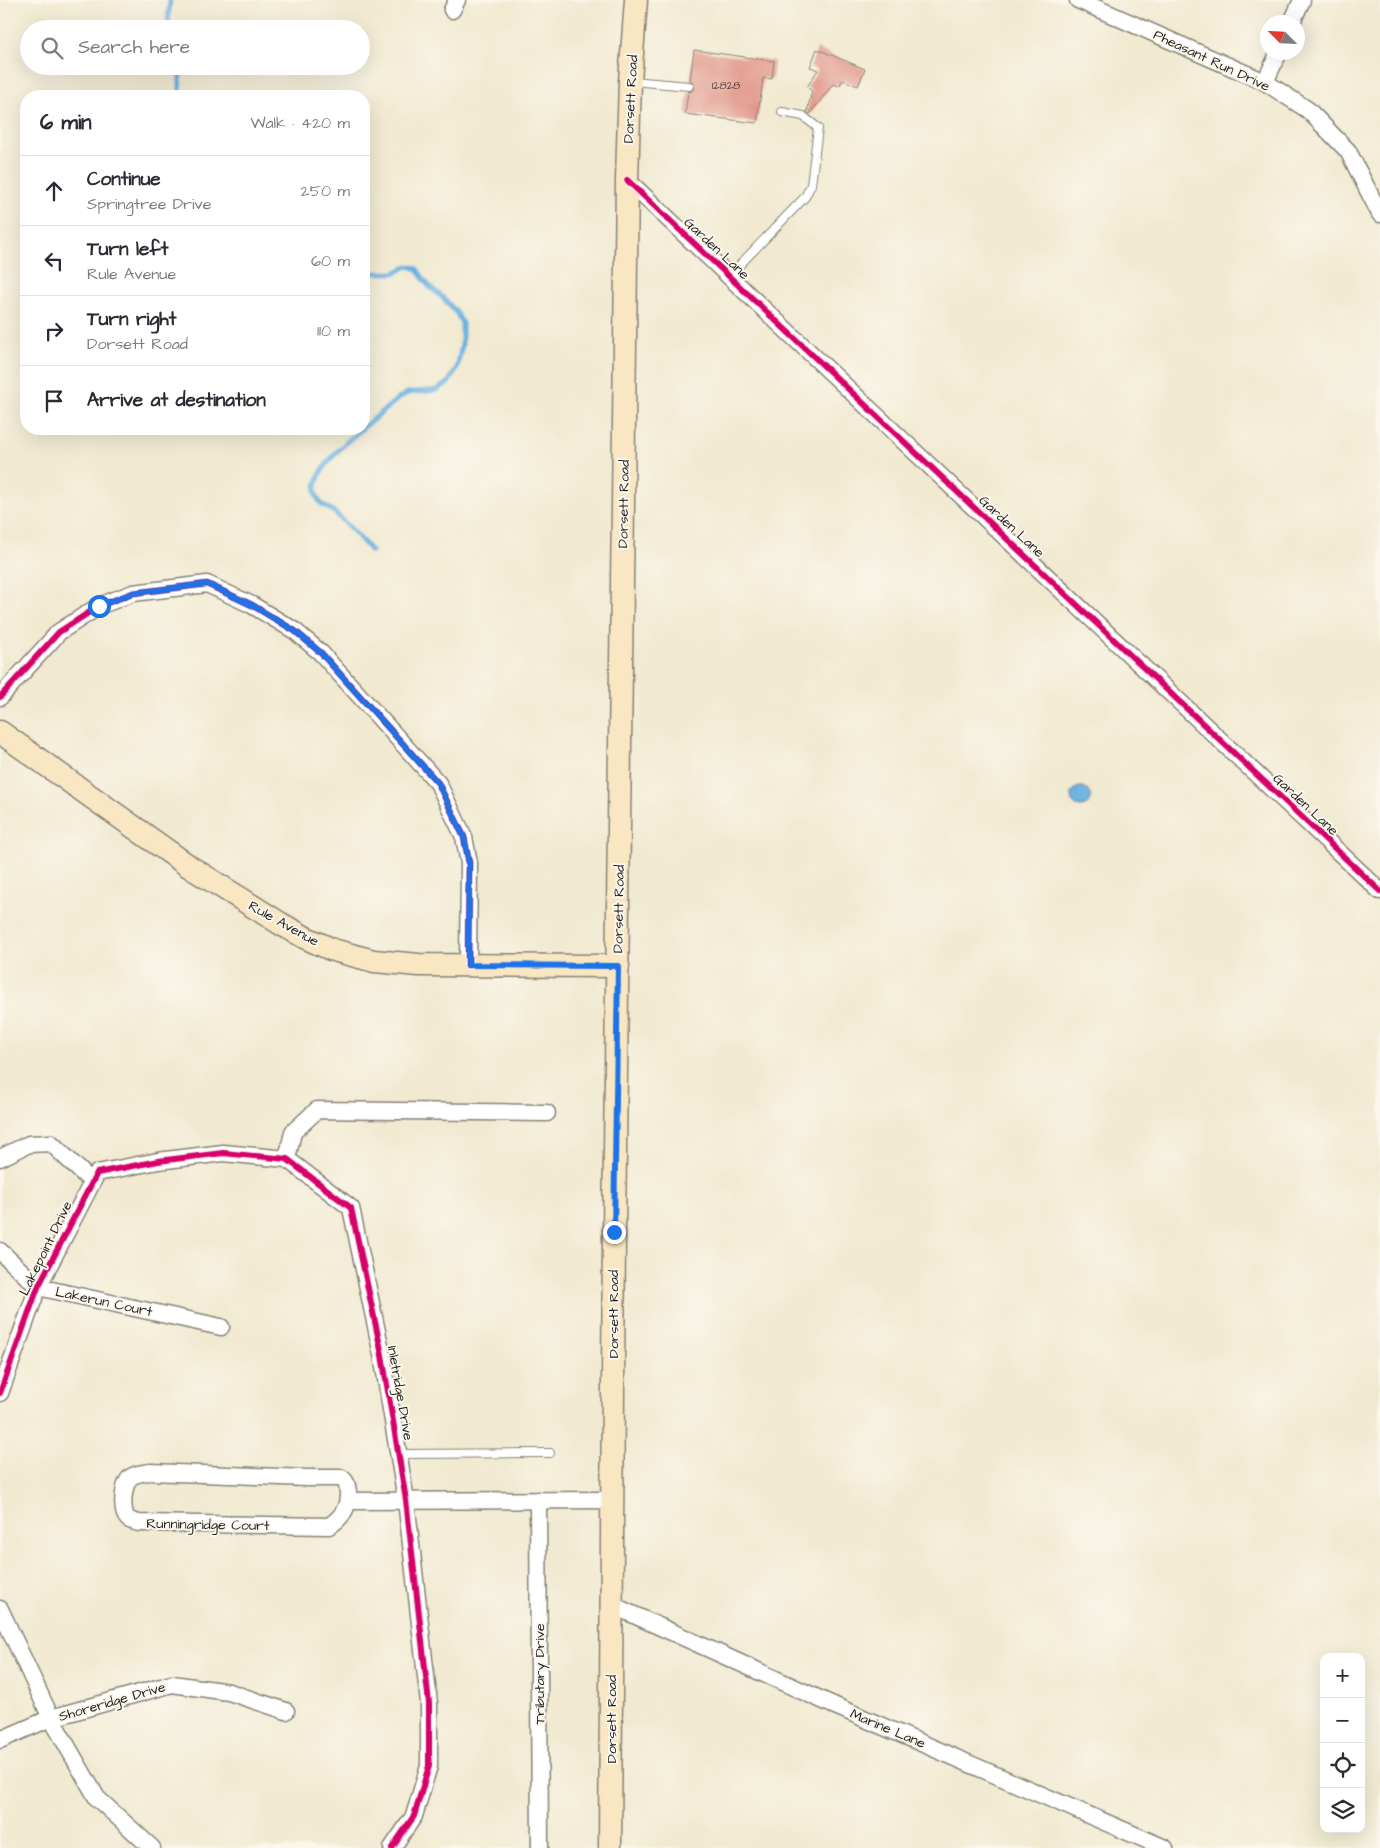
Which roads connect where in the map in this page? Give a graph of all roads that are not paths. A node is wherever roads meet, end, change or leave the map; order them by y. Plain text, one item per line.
1 (636, 0) edge
2 (1078, 0) edge
3 (1302, 0) edge
4 (1295, 15) edge
5 (1275, 60) edge
6 (630, 81) junction
7 (1265, 82) junction
8 (689, 86) dead end
9 (782, 112) dead end
10 (627, 180) junction
11 (1380, 214) edge
12 (729, 276) junction
13 (0, 697) edge
14 (0, 732) edge
15 (1380, 891) edge
16 (468, 965) junction
17 (618, 966) junction
18 (547, 1113) dead end
19 (0, 1158) edge
20 (287, 1160) junction
21 (94, 1177) junction
22 (0, 1251) edge
23 (38, 1287) junction
24 (221, 1327) dead end
25 (0, 1393) edge
26 (550, 1453) dead end
27 (398, 1454) junction
28 (406, 1500) junction
29 (538, 1500) junction
30 (611, 1500) junction
31 (348, 1501) junction
32 (612, 1605) junction
33 (0, 1609) edge
34 (286, 1711) dead end
35 (51, 1718) junction
36 (0, 1740) edge
37 (152, 1848) edge
38 (392, 1848) edge
39 (540, 1848) edge
40 (610, 1848) edge
41 (1165, 1848) edge

1 - 6 main road, Dorsett Road
2 - 7 street, Pheasant Run Drive
3 - 4 street
5 - 7 street
6 - 8 lane
6 - 10 main road, Dorsett Road
7 - 11 street, Pheasant Run Drive
9 - 12 lane
10 - 12 street, Garden Lane
10 - 17 main road, Dorsett Road
12 - 15 street, Garden Lane
13 - 16 street
14 - 16 main road, Rule Avenue
16 - 17 main road, Rule Avenue
17 - 30 main road, Dorsett Road
18 - 20 street
19 - 21 street
20 - 21 street
20 - 27 street, Inletridge Drive
21 - 23 street, Lakepoint Drive
22 - 23 street, Lakerun Court
23 - 24 street, Lakerun Court
23 - 25 street, Lakepoint Drive
26 - 27 lane
27 - 28 street, Inletridge Drive
28 - 29 street
28 - 31 street
28 - 38 street, Inletridge Drive
29 - 30 street
29 - 39 street, Tributary Drive
30 - 32 main road, Dorsett Road
31 - 31 street, Runningridge Court
32 - 40 main road, Dorsett Road
32 - 41 street, Marine Lane
33 - 35 street
34 - 35 street, Shoreridge Drive
35 - 36 street, Shoreridge Drive
35 - 37 street

